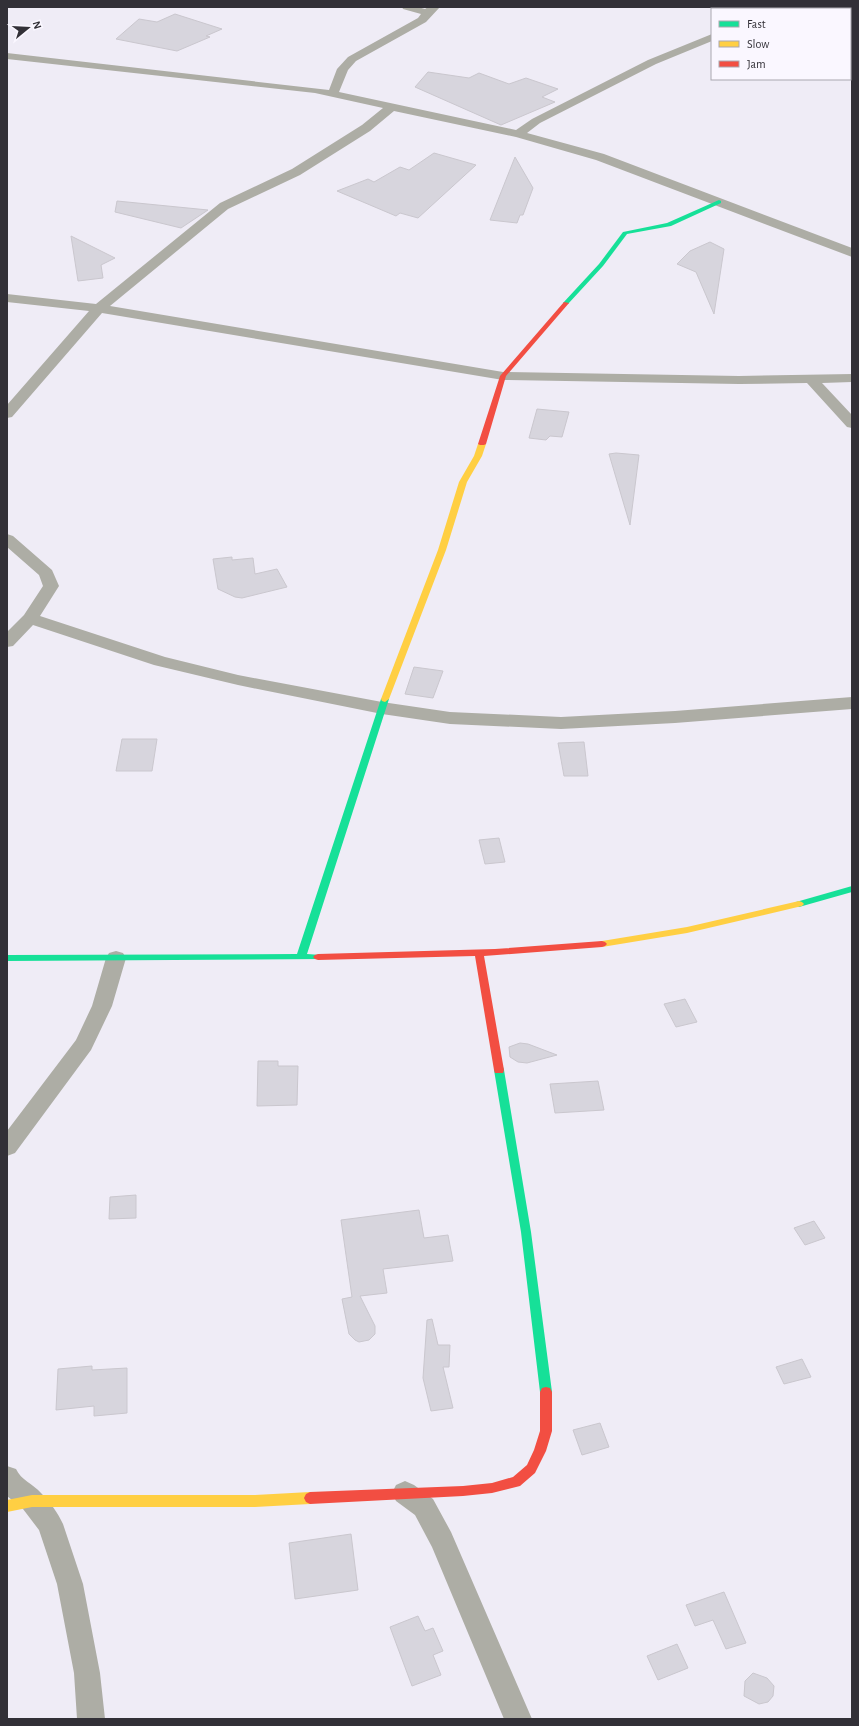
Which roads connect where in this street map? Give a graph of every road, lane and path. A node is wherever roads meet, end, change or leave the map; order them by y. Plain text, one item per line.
1 (407, 7) edge
2 (431, 10) edge
3 (711, 37) edge
4 (7, 56) edge
5 (333, 94) junction
6 (393, 106) junction
7 (518, 134) junction
8 (719, 202) junction
9 (852, 253) edge
10 (7, 298) edge
11 (99, 308) junction
12 (504, 376) junction
13 (852, 378) edge
14 (811, 379) junction
15 (7, 414) edge
16 (852, 424) edge
17 (7, 540) edge
18 (30, 618) junction
19 (7, 642) edge
20 (852, 703) edge
21 (382, 708) junction
22 (852, 889) edge
23 (479, 952) junction
24 (302, 957) junction
25 (7, 958) edge
26 (116, 958) junction
27 (11, 1138) edge
28 (7, 1477) edge
29 (405, 1493) junction
30 (32, 1501) junction
31 (7, 1506) edge
32 (92, 1719) edge
33 (518, 1719) edge

1 - 2 street
2 - 5 street
3 - 7 street
4 - 5 street
5 - 6 street
6 - 7 street
6 - 11 street
7 - 8 street
8 - 9 street
8 - 12 street
10 - 11 street
11 - 12 street
11 - 15 street
12 - 14 street
12 - 21 street
13 - 14 street
14 - 16 street
17 - 18 street
18 - 19 street
18 - 21 street
20 - 21 street
21 - 24 street
22 - 23 street
23 - 24 street
23 - 29 street
24 - 26 street
25 - 26 street
26 - 27 street
28 - 30 street
29 - 30 street
29 - 33 street
30 - 31 street
30 - 32 street

